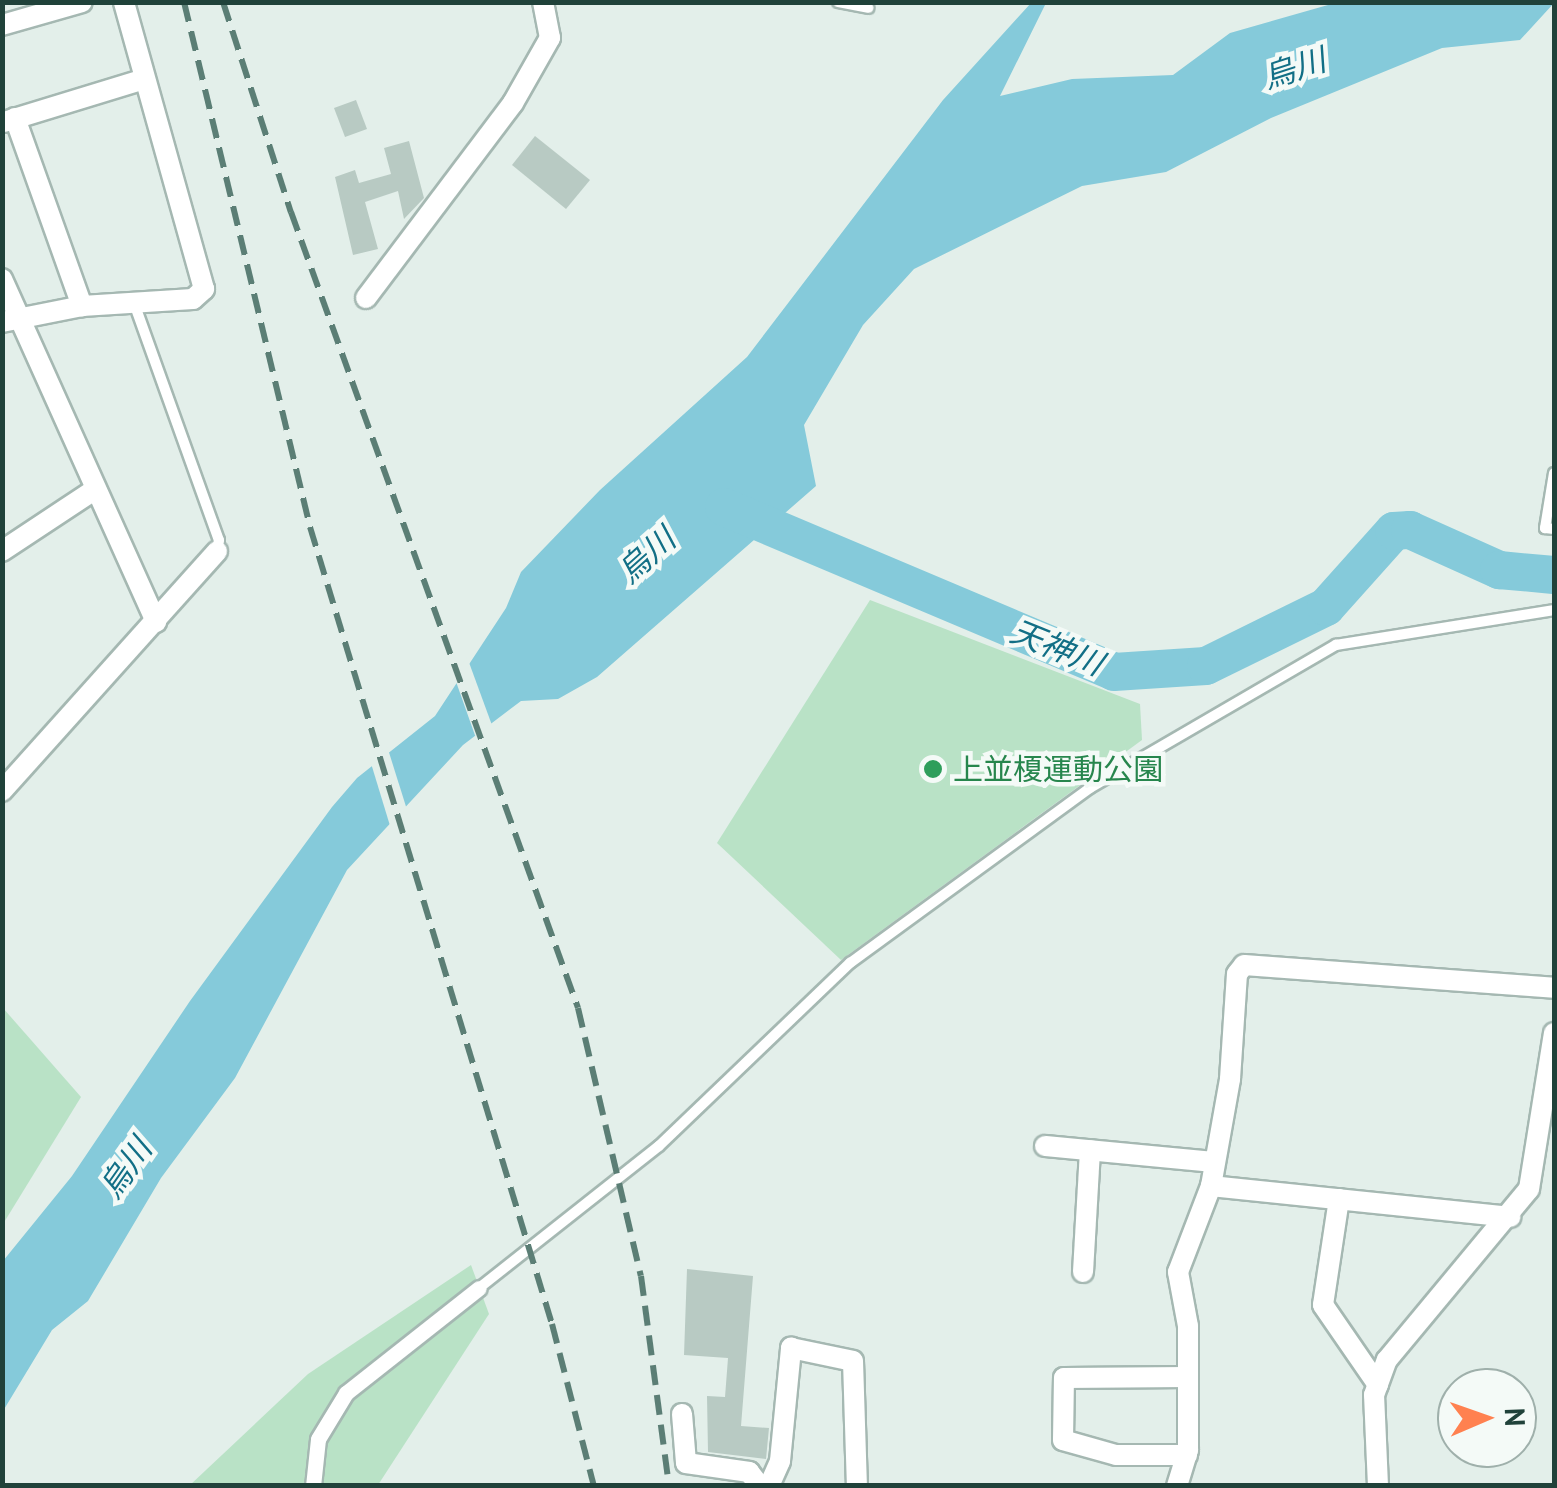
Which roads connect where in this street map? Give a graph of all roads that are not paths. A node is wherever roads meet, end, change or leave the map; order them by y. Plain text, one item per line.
1 (82, 2) edge
2 (124, 2) edge
3 (543, 2) edge
4 (838, 2) edge
5 (868, 8) dead end
6 (2, 25) edge
7 (145, 79) junction
8 (9, 120) edge
9 (2, 279) edge
10 (366, 298) dead end
11 (134, 302) junction
12 (82, 306) junction
13 (11, 318) edge
14 (1554, 473) edge
15 (94, 490) junction
16 (1554, 528) edge
17 (2, 551) edge
18 (217, 551) joint
19 (1554, 610) edge
20 (156, 622) junction
21 (2, 792) edge
22 (1554, 988) edge
23 (1554, 1033) edge
24 (1044, 1146) dead end
25 (1090, 1150) junction
26 (1214, 1162) junction
27 (1533, 1174) junction
28 (1554, 1176) edge
29 (1210, 1186) junction
30 (1339, 1199) junction
31 (1510, 1216) junction
32 (1084, 1272) dead end
33 (479, 1288) joint
34 (1188, 1377) junction
35 (1378, 1386) junction
36 (682, 1414) dead end
37 (1187, 1455) junction
38 (313, 1486) edge
39 (760, 1486) edge
40 (769, 1486) edge
41 (857, 1486) edge
42 (1177, 1486) edge
43 (1378, 1486) edge

1 - 6 street
2 - 7 street
3 - 10 street
4 - 5 lane
7 - 8 street
7 - 11 street
8 - 12 street
9 - 13 street
11 - 12 street
11 - 18 lane
12 - 13 street
13 - 15 street
14 - 16 lane
15 - 17 street
15 - 20 street
18 - 20 street
19 - 33 lane
20 - 21 street
22 - 26 street
23 - 27 street
24 - 25 street
25 - 26 street
25 - 32 street
26 - 29 street
27 - 28 street
27 - 31 street
29 - 30 street
29 - 34 street
30 - 31 street
30 - 35 street
31 - 35 street
33 - 38 street
34 - 37 street
34 - 37 street
35 - 43 street
36 - 39 street
37 - 42 street
40 - 41 street

